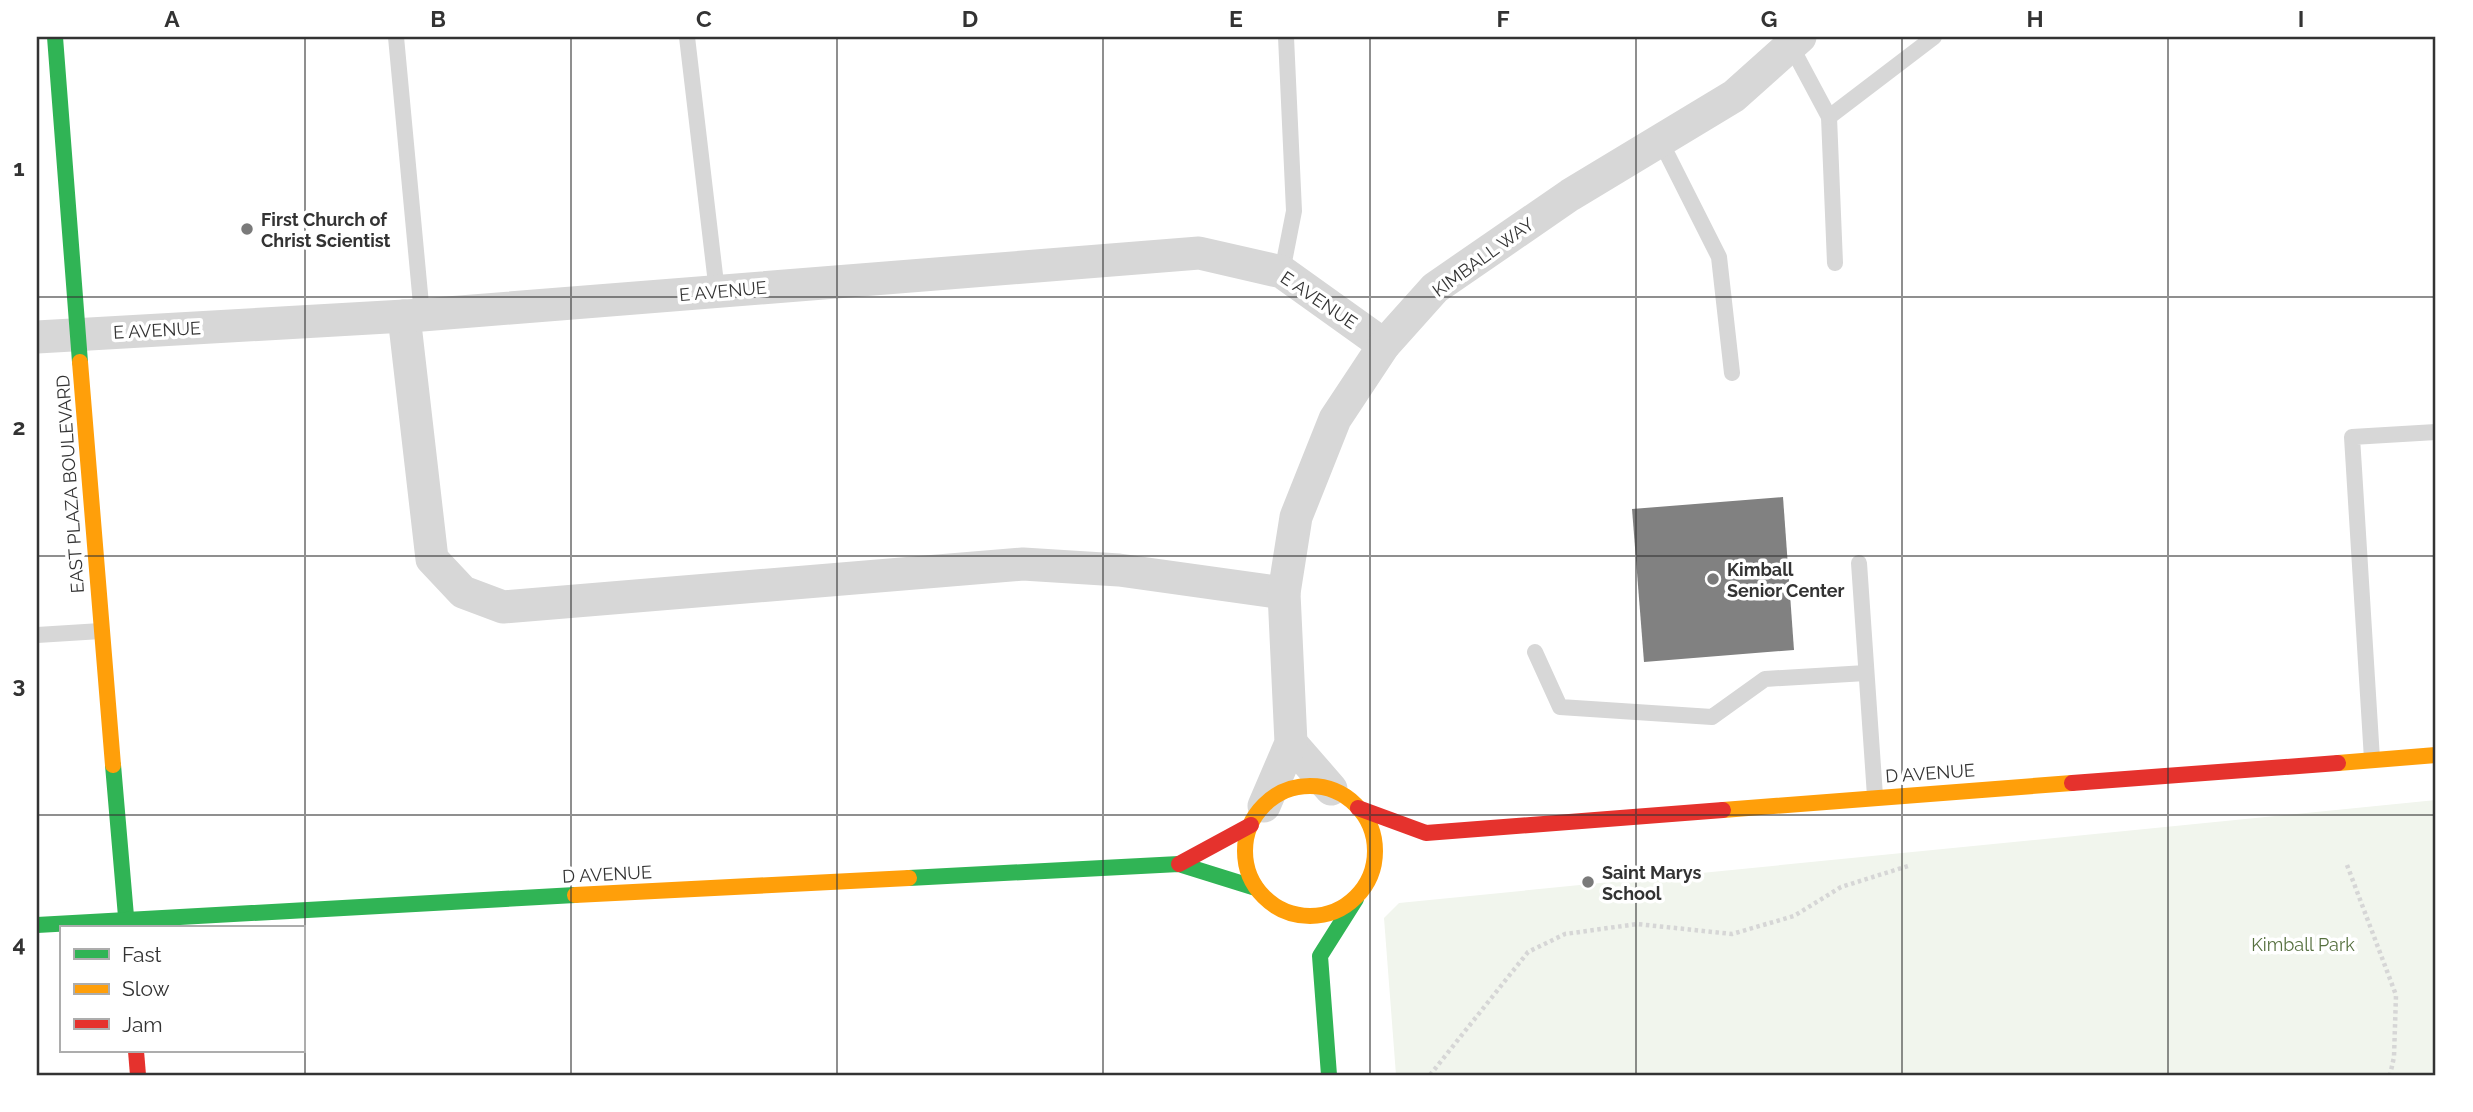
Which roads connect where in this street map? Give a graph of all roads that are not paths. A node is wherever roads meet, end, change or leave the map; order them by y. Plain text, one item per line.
1 (55, 37) edge
2 (396, 37) edge
3 (687, 37) edge
4 (1286, 37) edge
5 (1934, 37) edge
6 (1795, 41) edge
7 (1829, 117) junction
8 (1660, 140) junction
9 (1835, 263) dead end
10 (1282, 272) junction
11 (717, 292) junction
12 (413, 316) junction
13 (78, 334) junction
14 (37, 337) edge
15 (1384, 345) junction
16 (1732, 373) dead end
17 (2436, 432) edge
18 (1859, 563) dead end
19 (1284, 593) junction
20 (101, 631) junction
21 (37, 635) edge
22 (1535, 652) dead end
23 (1866, 673) junction
24 (1288, 748) junction
25 (2436, 755) edge
26 (2372, 760) junction
27 (1331, 789) junction
28 (1875, 796) junction
29 (1358, 808) junction
30 (1258, 815) junction
31 (1426, 833) junction
32 (1407, 848) dead end
33 (1179, 864) junction
34 (1388, 864) dead end
35 (1369, 880) junction
36 (1256, 888) junction
37 (1356, 898) junction
38 (1276, 907) junction
39 (127, 923) edge
40 (37, 925) edge
41 (1315, 946) junction
42 (136, 1052) edge
43 (138, 1075) edge
44 (1329, 1075) edge

1 - 13 street, EAST PLAZA BOULEVARD
2 - 12 lane
3 - 11 lane
4 - 10 lane
5 - 7 lane
6 - 7 lane
6 - 8 street, KIMBALL WAY
7 - 9 lane
8 - 15 street, KIMBALL WAY
8 - 16 lane
10 - 11 street, E AVENUE
10 - 15 street, E AVENUE
11 - 12 street, E AVENUE
12 - 13 street, E AVENUE
12 - 19 street
13 - 14 street, E AVENUE
13 - 20 street, EAST PLAZA BOULEVARD
15 - 19 street, KIMBALL WAY
17 - 26 lane
18 - 23 lane
19 - 24 street, KIMBALL WAY
20 - 21 lane
20 - 39 street, EAST PLAZA BOULEVARD
22 - 23 lane
23 - 28 lane
24 - 27 street
24 - 30 street, KIMBALL WAY
25 - 26 street, D AVENUE
26 - 28 street, D AVENUE
27 - 29 street
27 - 30 street
28 - 31 street, D AVENUE
29 - 31 street, D AVENUE
29 - 35 street
30 - 33 street, D AVENUE
30 - 36 street
31 - 32 street
33 - 36 street, D AVENUE
33 - 39 street, D AVENUE
34 - 35 street
35 - 37 street
36 - 38 street
37 - 38 street
37 - 41 street
38 - 41 street
39 - 40 street, D AVENUE
41 - 44 street
42 - 43 street

